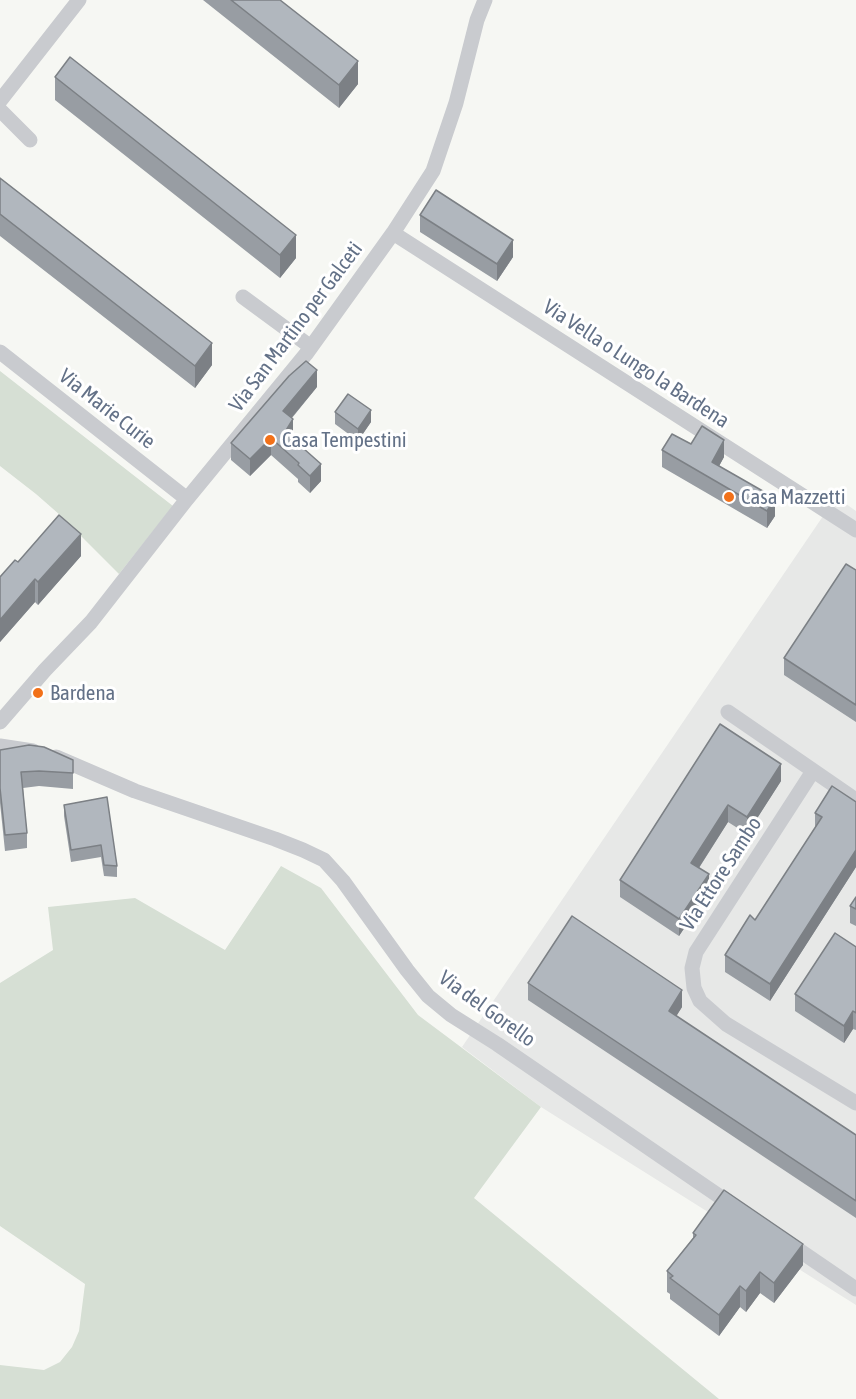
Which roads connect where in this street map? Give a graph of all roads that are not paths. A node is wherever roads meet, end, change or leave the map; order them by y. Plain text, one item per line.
1 (79, 0) edge
2 (485, 0) edge
3 (1, 102) edge
4 (30, 140) dead end
5 (393, 233) junction
6 (243, 297) dead end
7 (311, 347) junction
8 (0, 352) edge
9 (187, 500) junction
10 (856, 530) edge
11 (728, 712) dead end
12 (0, 722) edge
13 (0, 746) edge
14 (813, 771) junction
15 (856, 800) edge
16 (856, 1103) edge
17 (749, 1216) edge
18 (778, 1236) edge
19 (856, 1288) edge

1 - 3 street
2 - 5 street, Via San Martino per Galceti
3 - 4 street
5 - 7 street, Via San Martino per Galceti
5 - 10 street, Via Vella o Lungo la Bardena
6 - 7 street
7 - 9 street, Via San Martino per Galceti
8 - 9 street, Via Marie Curie
9 - 12 street, Via San Martino per Galceti
11 - 14 street
13 - 17 street, Via del Gorello
14 - 15 street
14 - 16 street, Via Ettore Sambo
18 - 19 street

